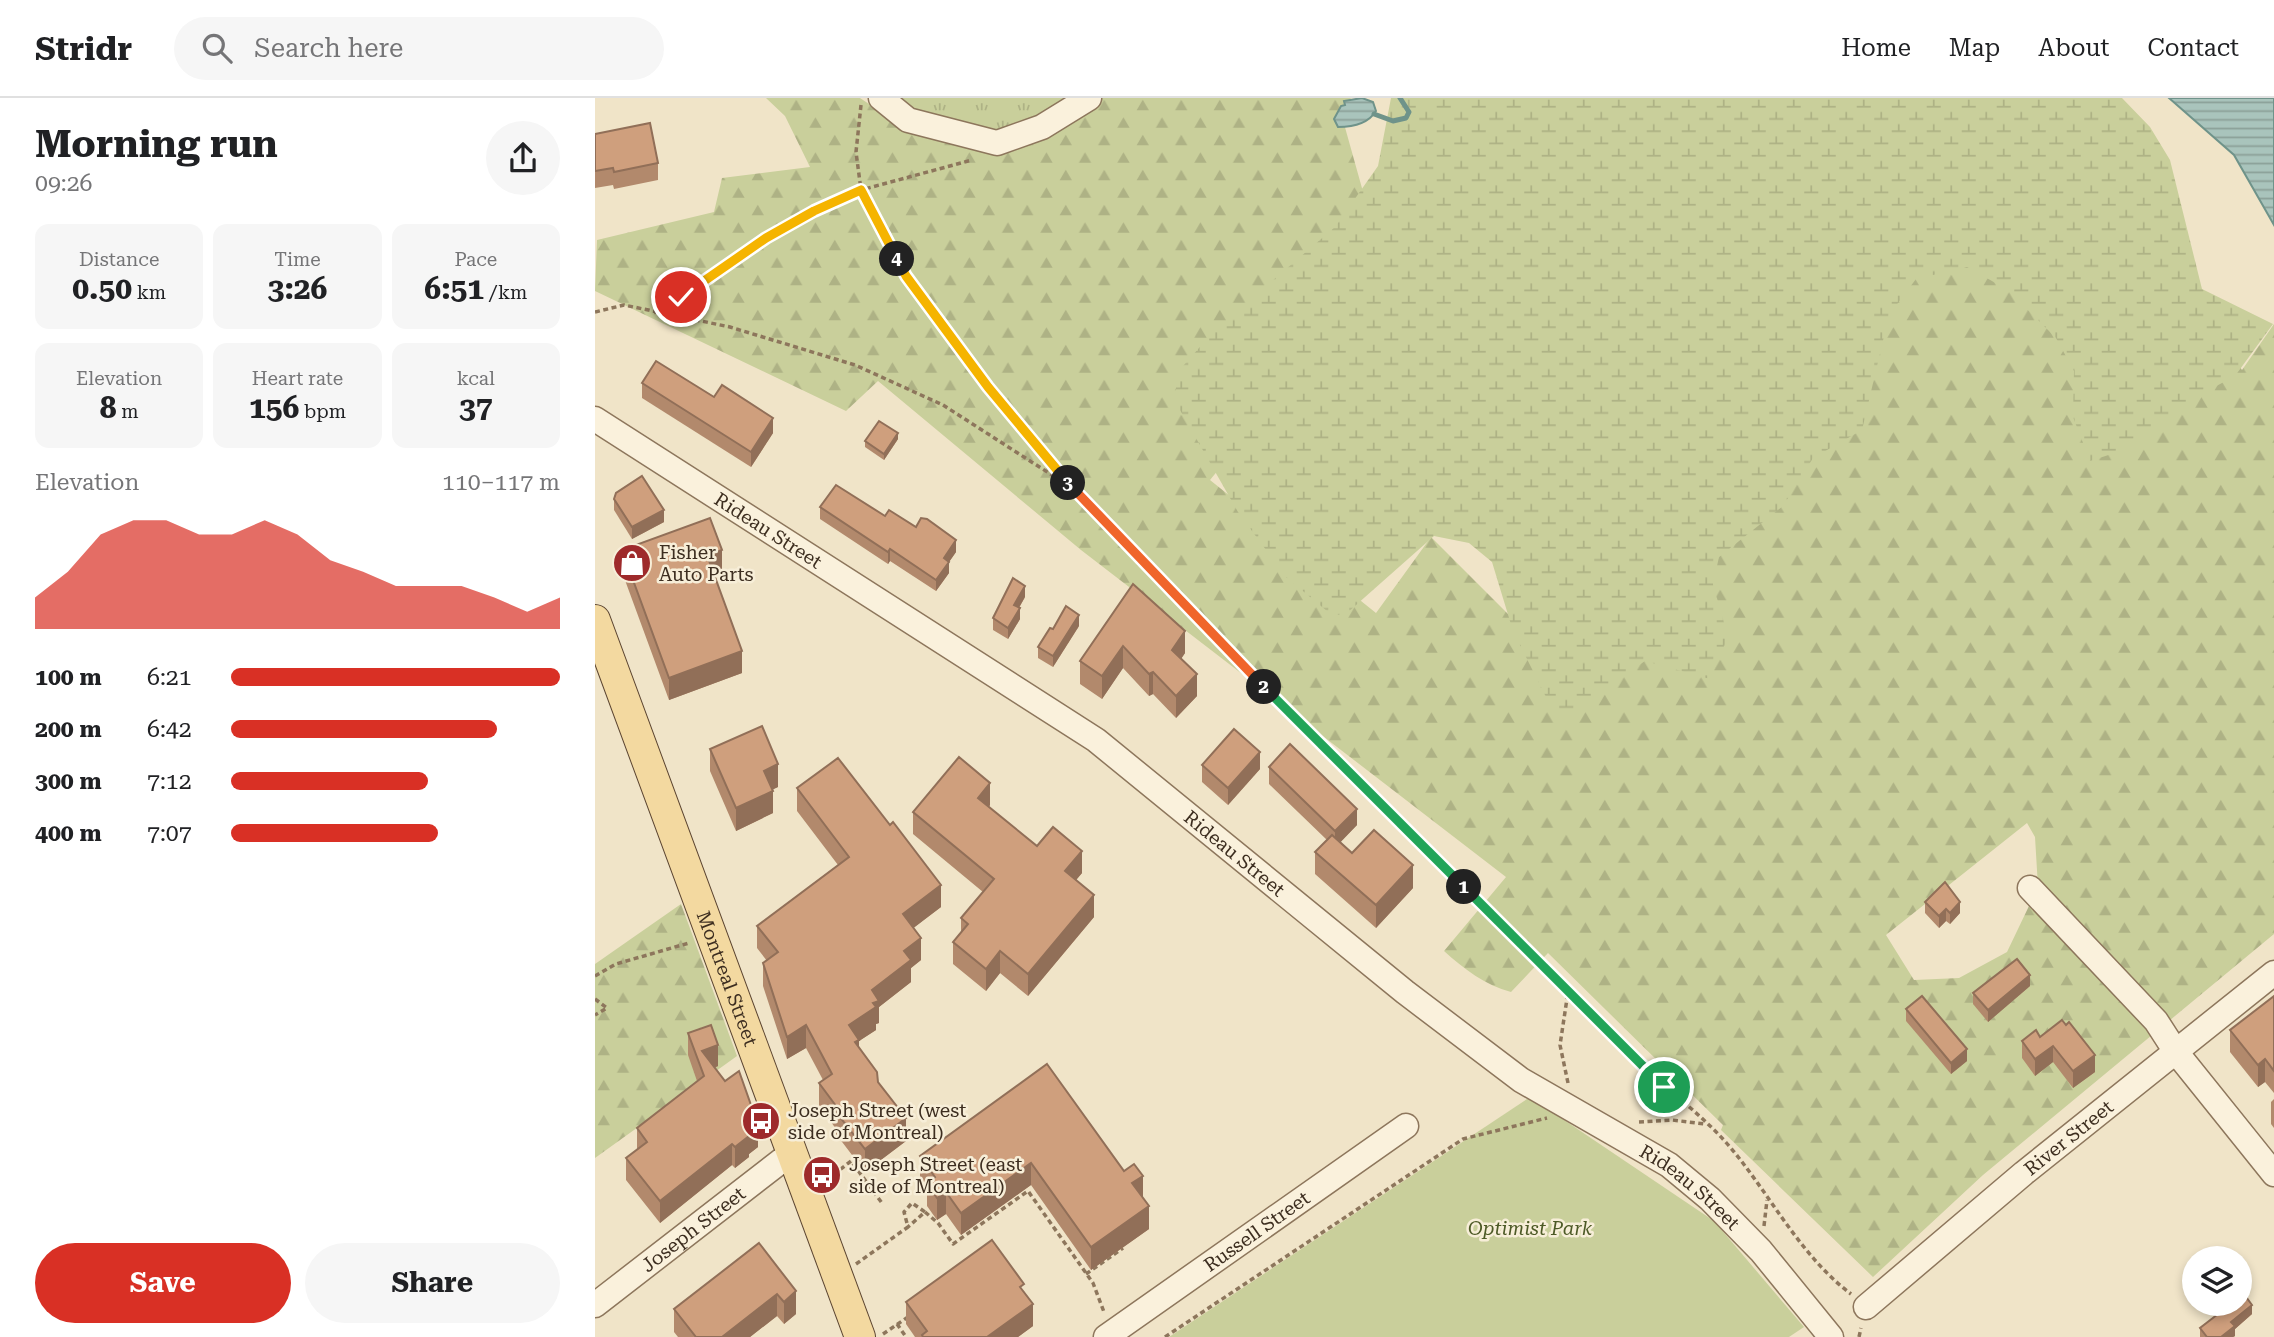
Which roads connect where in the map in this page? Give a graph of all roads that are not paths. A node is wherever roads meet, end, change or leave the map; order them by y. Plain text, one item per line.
1 (881, 98) edge
2 (1089, 98) edge
3 (595, 419) edge
4 (595, 621) edge
5 (2031, 888) dead end
6 (2274, 973) edge
7 (2176, 1052) junction
8 (1406, 1126) dead end
9 (790, 1154) junction
10 (2274, 1174) edge
11 (1860, 1301) road end
12 (595, 1305) edge
13 (1110, 1335) edge
14 (860, 1337) edge
15 (1831, 1337) edge

1 - 2 street
3 - 15 street, Rideau Street
4 - 9 main road, Montreal Street
5 - 7 street
6 - 7 street, River Street
7 - 10 street
7 - 11 street, River Street
8 - 13 street, Russell Street
9 - 12 street, Joseph Street
9 - 14 main road, Montreal Street

